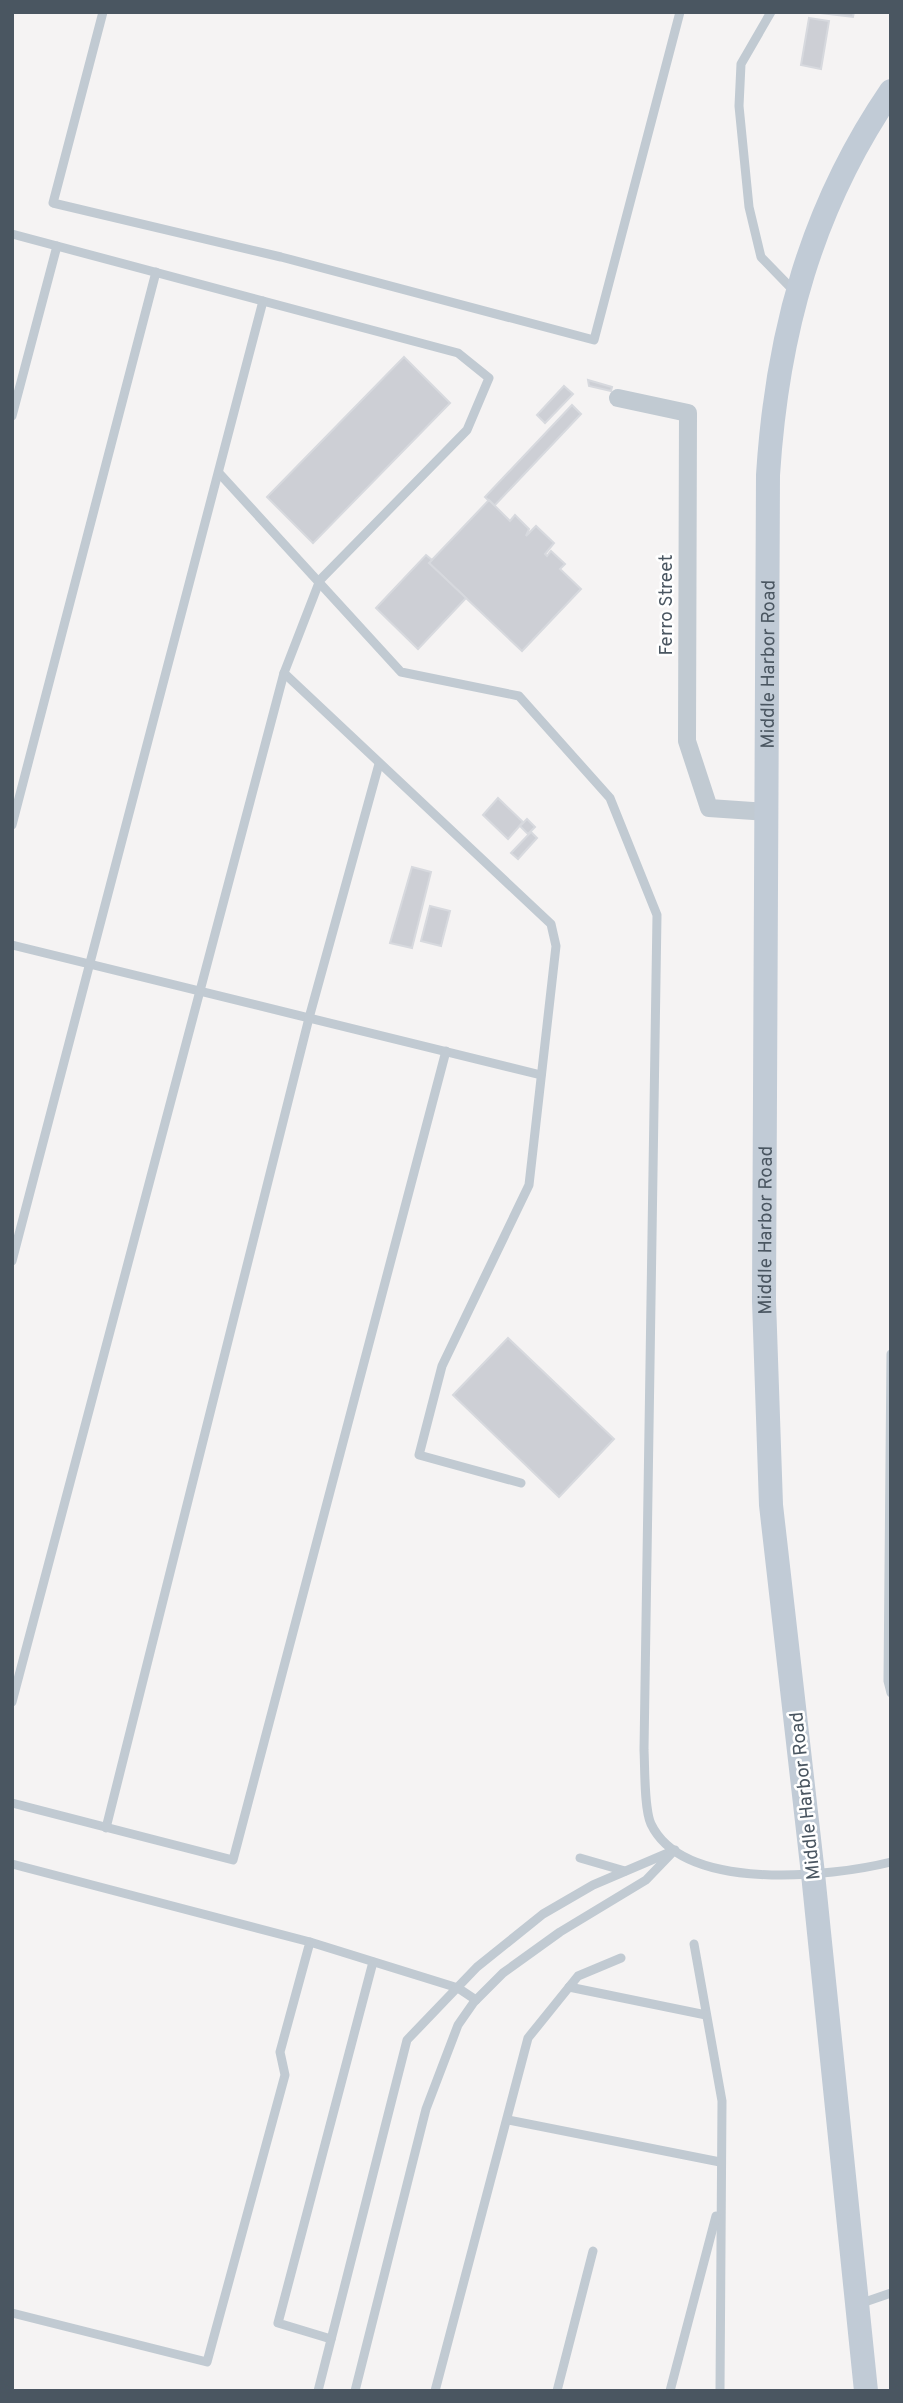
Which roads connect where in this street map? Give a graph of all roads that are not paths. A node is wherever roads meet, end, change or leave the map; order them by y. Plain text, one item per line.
1 (103, 12) edge
2 (680, 12) edge
3 (771, 12) edge
4 (891, 90) edge
5 (12, 234) edge
6 (57, 246) junction
7 (156, 272) junction
8 (795, 292) junction
9 (264, 301) junction
10 (618, 398) dead end
11 (12, 416) edge
12 (219, 473) junction
13 (320, 580) junction
14 (284, 673) junction
15 (379, 764) junction
16 (767, 812) junction
17 (12, 825) edge
18 (12, 945) edge
19 (91, 964) junction
20 (201, 991) junction
21 (309, 1017) junction
22 (446, 1051) junction
23 (541, 1075) junction
24 (12, 1261) edge
25 (891, 1354) edge
26 (521, 1483) dead end
27 (891, 1693) edge
28 (12, 1702) edge
29 (12, 1803) edge
30 (106, 1828) junction
31 (675, 1850) junction
32 (580, 1858) dead end
33 (891, 1862) edge
34 (12, 1864) edge
35 (625, 1871) junction
36 (813, 1874) junction
37 (310, 1942) junction
38 (694, 1944) dead end
39 (621, 1958) dead end
40 (373, 1962) junction
41 (569, 1987) junction
42 (458, 1988) junction
43 (476, 2000) junction
44 (706, 2015) junction
45 (508, 2120) junction
46 (720, 2162) junction
47 (720, 2201) junction
48 (593, 2251) dead end
49 (891, 2293) edge
50 (857, 2304) junction
51 (12, 2313) edge
52 (331, 2339) junction
53 (318, 2391) edge
54 (355, 2391) edge
55 (435, 2391) edge
56 (557, 2391) edge
57 (670, 2391) edge
58 (720, 2391) edge
59 (866, 2391) edge

1 - 2 lane
3 - 8 lane
4 - 8 main road, Middle Harbor Road
5 - 6 lane
6 - 7 lane
6 - 11 lane
7 - 9 lane
7 - 17 lane
8 - 16 main road, Middle Harbor Road
9 - 12 lane
9 - 13 lane
10 - 16 street, Ferro Street
12 - 13 lane
12 - 19 lane
13 - 14 lane
13 - 31 lane
14 - 15 lane
14 - 20 lane
15 - 21 lane
15 - 23 lane
16 - 36 main road, Middle Harbor Road
18 - 19 lane
19 - 20 lane
19 - 24 lane
20 - 21 lane
20 - 28 lane
21 - 22 lane
21 - 30 lane
22 - 23 lane
22 - 30 lane
23 - 26 lane
25 - 27 lane
29 - 30 lane
31 - 35 lane
31 - 36 lane
31 - 43 lane
32 - 35 lane
33 - 36 lane
34 - 37 lane
35 - 42 lane
36 - 50 main road, Middle Harbor Road
37 - 40 lane
37 - 51 lane
38 - 44 lane
39 - 41 lane
40 - 42 lane
40 - 52 lane
41 - 44 lane
41 - 45 lane
42 - 43 lane
42 - 52 lane
43 - 54 lane
44 - 46 lane
45 - 46 lane
45 - 55 lane
46 - 47 lane
47 - 57 lane
47 - 58 lane
48 - 56 lane
49 - 50 lane
50 - 59 main road, Middle Harbor Road
52 - 53 lane

